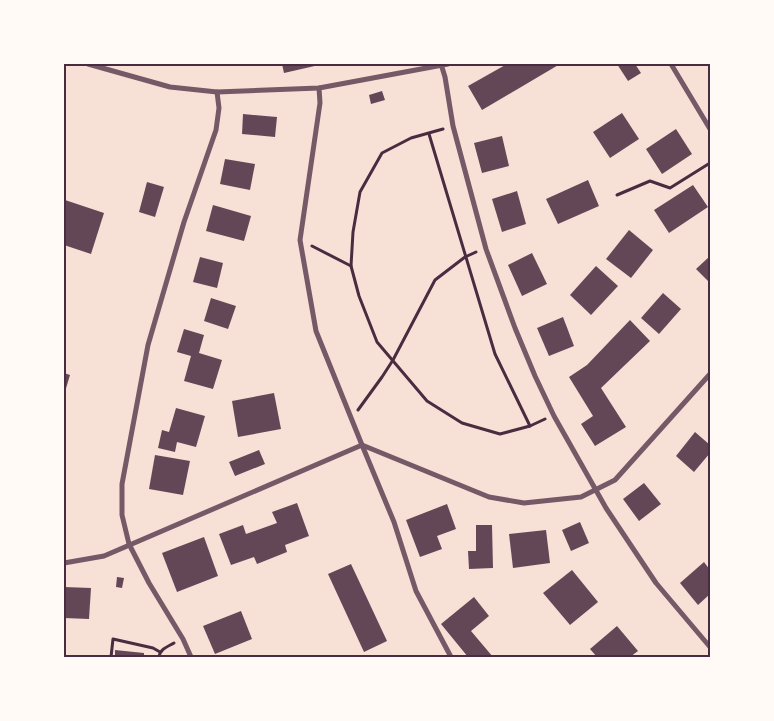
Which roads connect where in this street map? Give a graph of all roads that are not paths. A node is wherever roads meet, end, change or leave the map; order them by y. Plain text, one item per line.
1 (88, 64) edge
2 (448, 64) edge
3 (671, 64) edge
4 (441, 65) edge
5 (319, 88) junction
6 (217, 92) junction
7 (710, 129) edge
8 (710, 374) edge
9 (362, 445) junction
10 (595, 491) junction
11 (130, 544) junction
12 (64, 563) edge
13 (710, 647) edge
14 (191, 657) edge
15 (451, 657) edge

1 - 6 street
2 - 4 street
3 - 7 street
4 - 5 street
4 - 10 street
5 - 6 street
5 - 9 street
6 - 11 street
8 - 10 street
9 - 10 street
9 - 11 street
9 - 15 street
10 - 13 street
11 - 12 street
11 - 14 street

